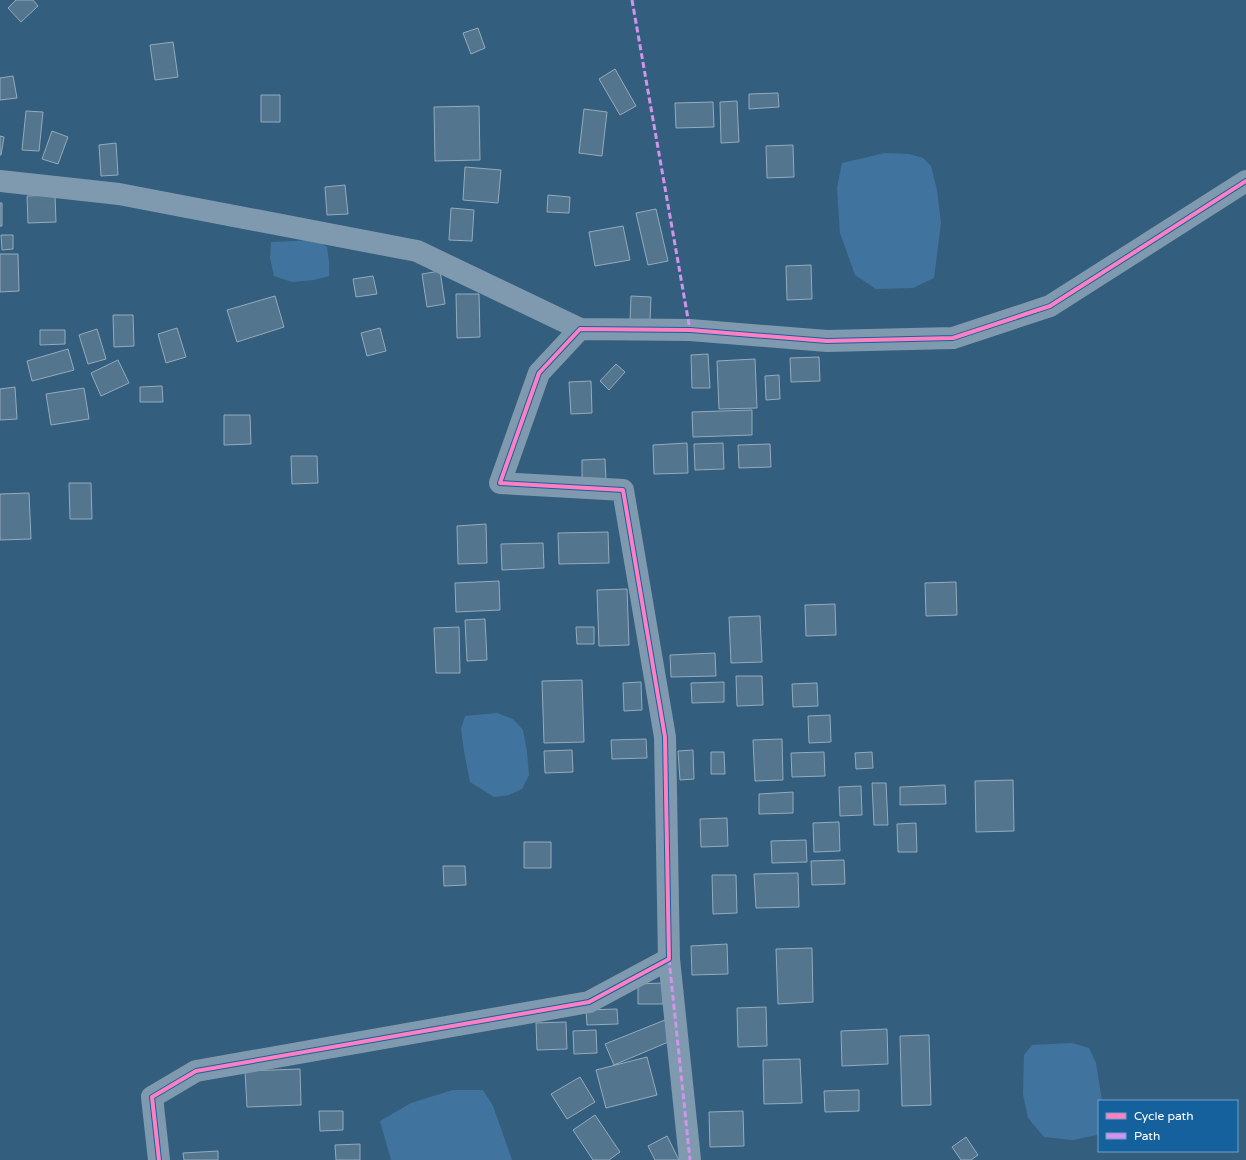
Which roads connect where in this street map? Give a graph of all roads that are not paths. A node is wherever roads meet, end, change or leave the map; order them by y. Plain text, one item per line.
1 (0, 181) edge
2 (1246, 181) edge
3 (580, 329) junction
4 (669, 959) junction
5 (159, 1160) edge
6 (690, 1160) edge

1 - 3 street
2 - 3 street
3 - 4 street
4 - 5 street
4 - 6 street

